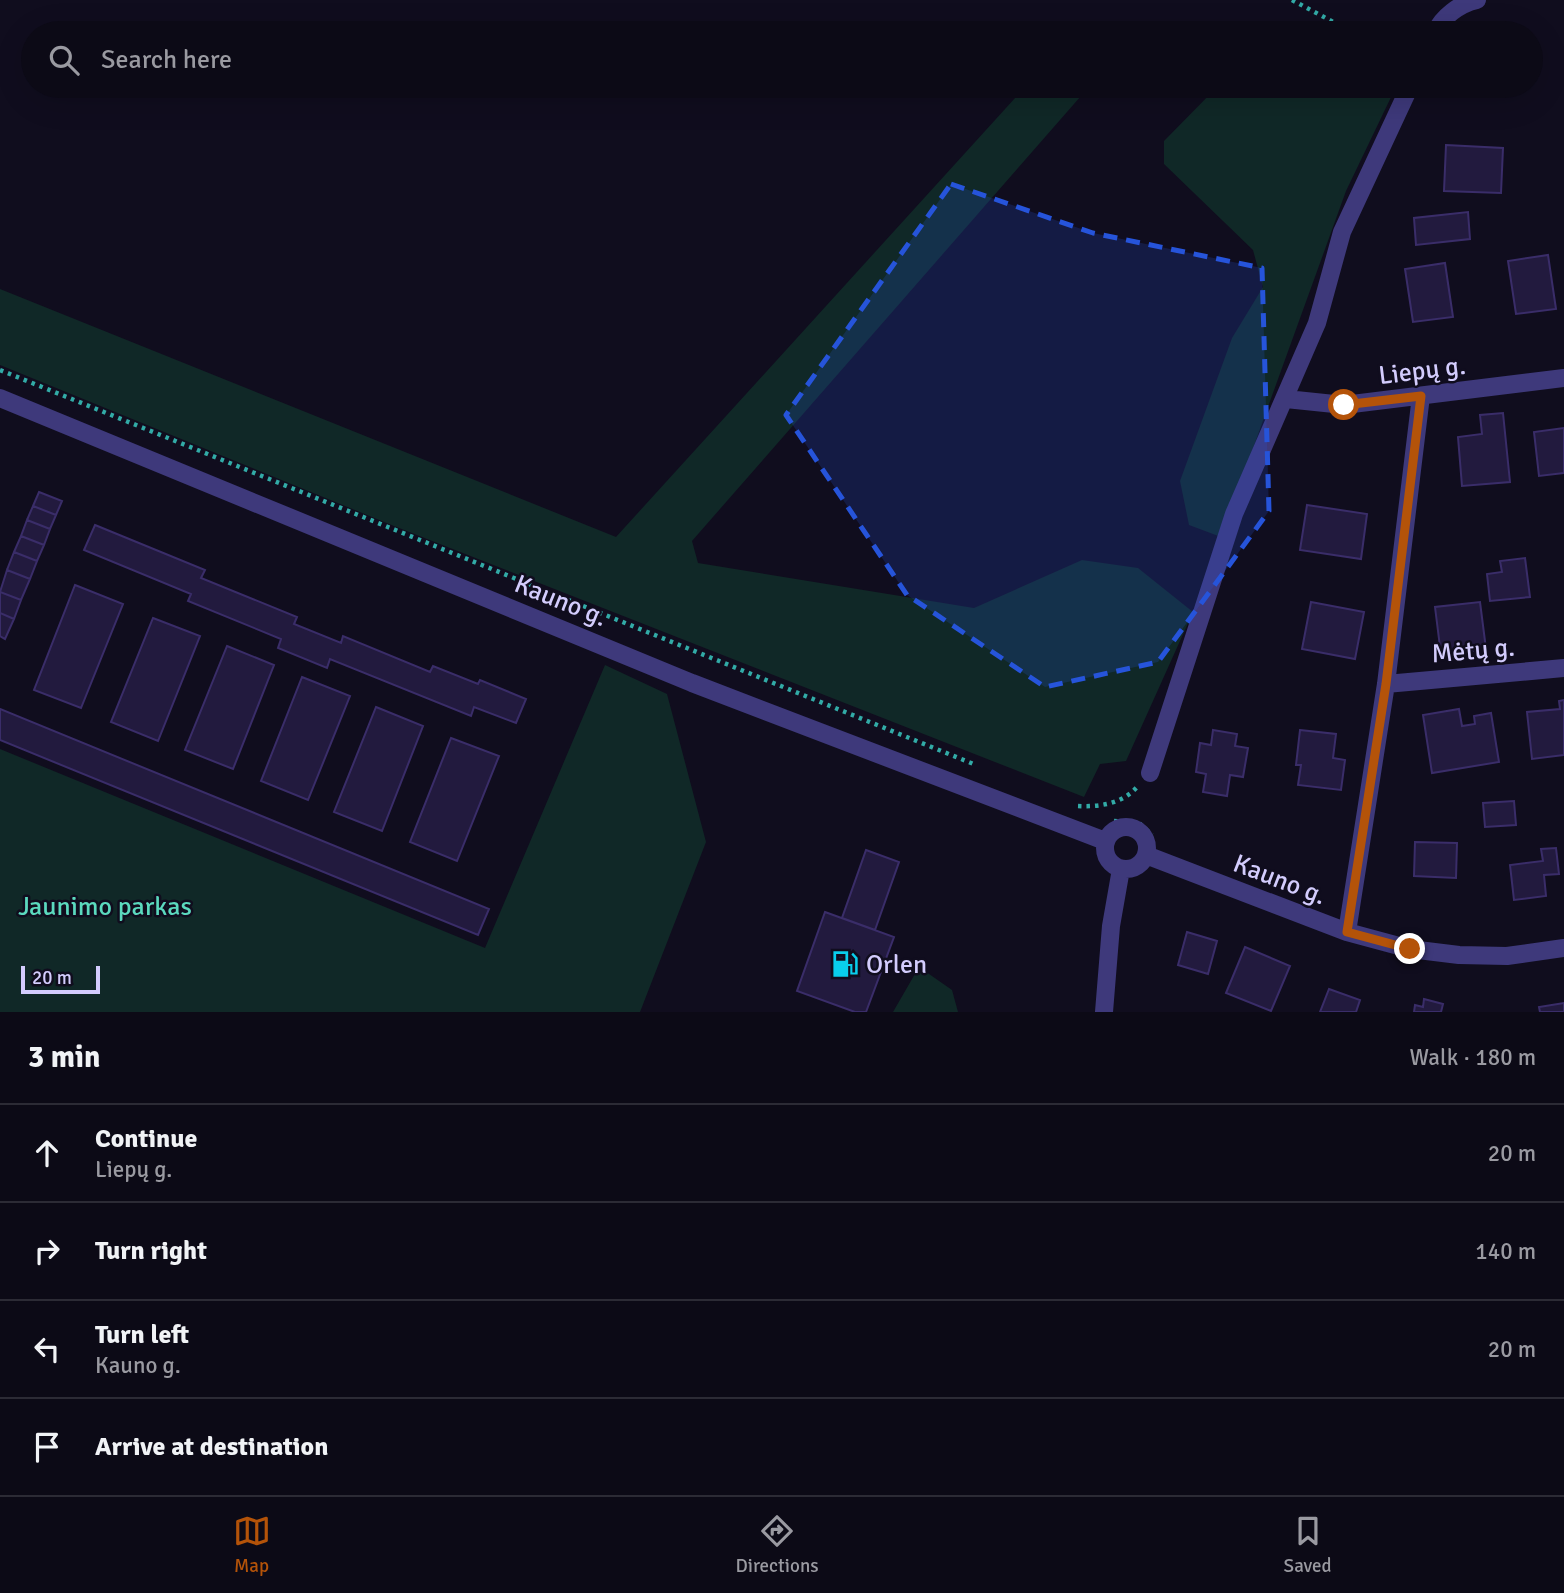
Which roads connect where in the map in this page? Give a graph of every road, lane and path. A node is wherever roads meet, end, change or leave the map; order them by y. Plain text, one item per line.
1 (1292, 0) edge
2 (1477, 0) edge
3 (1331, 21) edge
4 (1440, 21) edge
5 (1404, 98) edge
6 (0, 370) edge
7 (1564, 378) edge
8 (1421, 396) junction
9 (0, 398) edge
10 (1286, 399) junction
11 (1564, 668) edge
12 (1386, 684) junction
13 (983, 769) dead end
14 (1150, 773) joint
15 (1097, 815) dead end
16 (1108, 819) dead end
17 (1105, 841) junction
18 (1150, 856) junction
19 (1121, 869) junction
20 (1347, 932) junction
21 (1564, 948) edge
22 (1104, 1012) edge

1 - 3 path
2 - 4 street
5 - 10 street
6 - 13 path
7 - 8 street, Liepų g.
8 - 10 street, Liepų g.
8 - 12 street
9 - 17 street, Kauno g.
10 - 14 street
11 - 12 street, Mėtų g.
12 - 20 street
14 - 15 path
16 - 18 path
17 - 18 street
17 - 19 street
18 - 19 street
18 - 20 street, Kauno g.
19 - 22 street
20 - 21 street, Kauno g.

